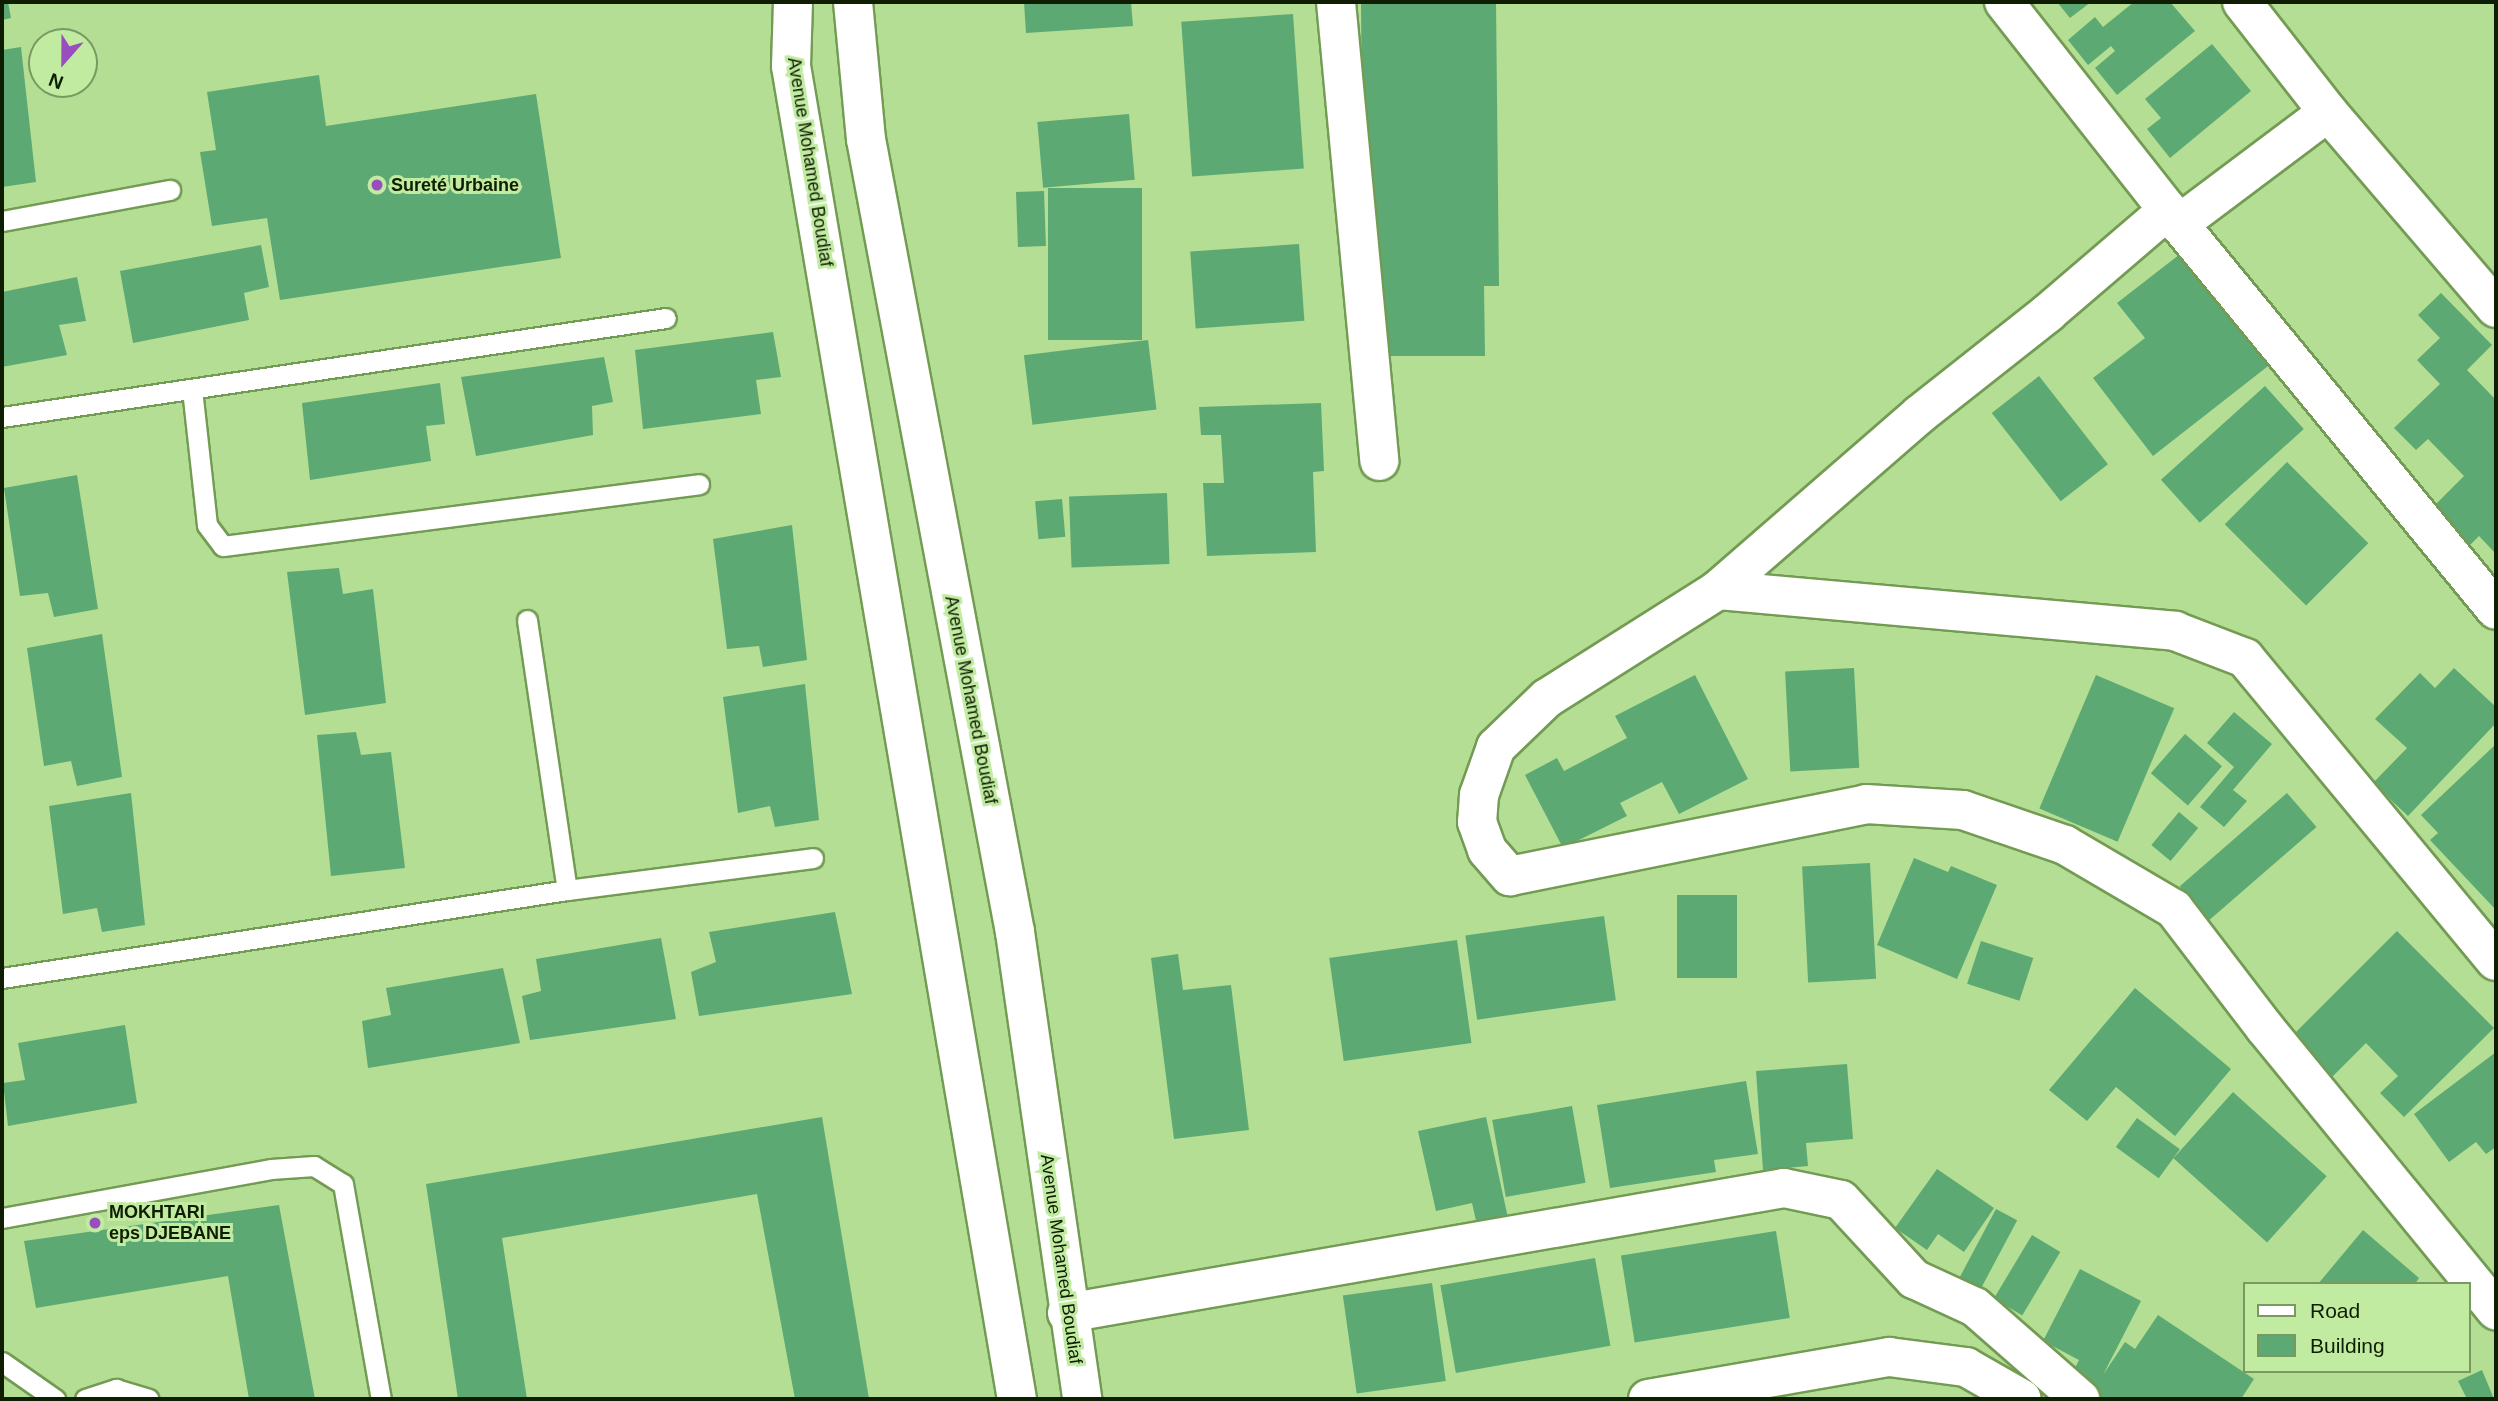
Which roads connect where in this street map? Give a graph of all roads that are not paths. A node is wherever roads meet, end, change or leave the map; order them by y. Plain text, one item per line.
1 (793, 2) edge
2 (853, 2) edge
3 (1336, 2) edge
4 (2004, 2) edge
5 (2242, 2) edge
6 (2328, 112) junction
7 (170, 190) dead end
8 (2173, 217) junction
9 (2, 221) edge
10 (2496, 308) edge
11 (666, 318) dead end
12 (192, 389) junction
13 (2, 417) edge
14 (1379, 461) dead end
15 (699, 484) dead end
16 (1718, 590) junction
17 (2496, 610) edge
18 (527, 620) dead end
19 (813, 858) dead end
20 (567, 890) junction
21 (2496, 961) edge
22 (2, 978) edge
23 (2, 1218) edge
24 (2496, 1310) edge
25 (1067, 1313) junction
26 (2, 1362) edge
27 (55, 1399) edge
28 (85, 1399) edge
29 (148, 1399) edge
30 (381, 1399) edge
31 (1017, 1399) edge
32 (1082, 1399) edge
33 (1648, 1399) edge
34 (2022, 1399) edge
35 (2080, 1399) edge

1 - 31 street, Avenue Mohamed Boudiaf
2 - 25 street, Avenue Mohamed Boudiaf
3 - 14 street
4 - 8 street
5 - 6 street
6 - 8 street
6 - 10 street
7 - 9 lane
8 - 16 street
8 - 17 street
11 - 12 lane
12 - 13 lane
12 - 15 lane
16 - 21 street
16 - 24 street
18 - 20 lane
19 - 20 lane
20 - 22 lane
23 - 30 lane
25 - 32 street, Avenue Mohamed Boudiaf
25 - 35 street
26 - 27 lane
28 - 29 lane
33 - 34 street

